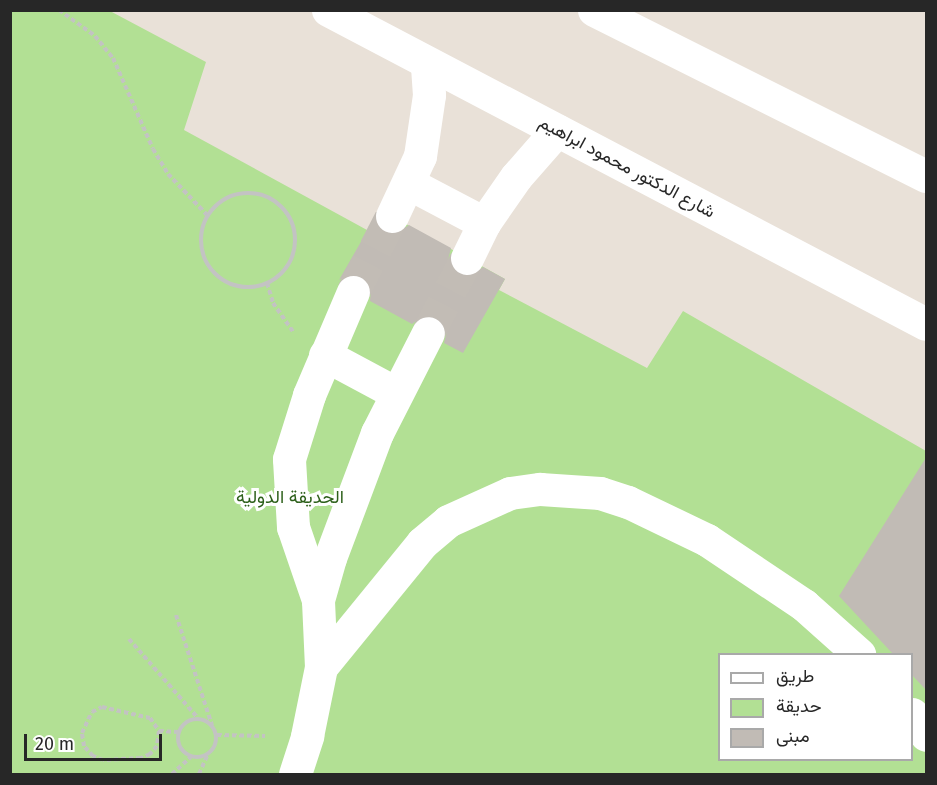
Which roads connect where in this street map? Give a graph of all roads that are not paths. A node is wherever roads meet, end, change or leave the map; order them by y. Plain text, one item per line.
1 (328, 10) edge
2 (594, 10) edge
3 (427, 64) junction
4 (557, 130) junction
5 (927, 176) edge
6 (410, 184) junction
7 (392, 216) tunnel mouth
8 (484, 223) junction
9 (467, 258) tunnel mouth
10 (353, 292) tunnel mouth
11 (927, 324) edge
12 (428, 333) tunnel mouth
13 (325, 355) junction
14 (396, 393) junction
15 (318, 600) junction
16 (858, 653) edge
17 (321, 667) junction
18 (913, 715) edge
19 (927, 735) edge
20 (295, 774) edge

1 - 3 street, شارع الدكتور محمود ابراهيم
2 - 5 street
3 - 4 street, شارع الدكتور محمود ابراهيم
3 - 6 street
4 - 8 street
4 - 11 street, شارع الدكتور محمود ابراهيم
6 - 7 street
6 - 8 street
8 - 9 street
10 - 13 street
12 - 14 street
13 - 14 street
13 - 15 street
14 - 15 street
15 - 17 street
16 - 17 street
17 - 20 street
18 - 19 street

